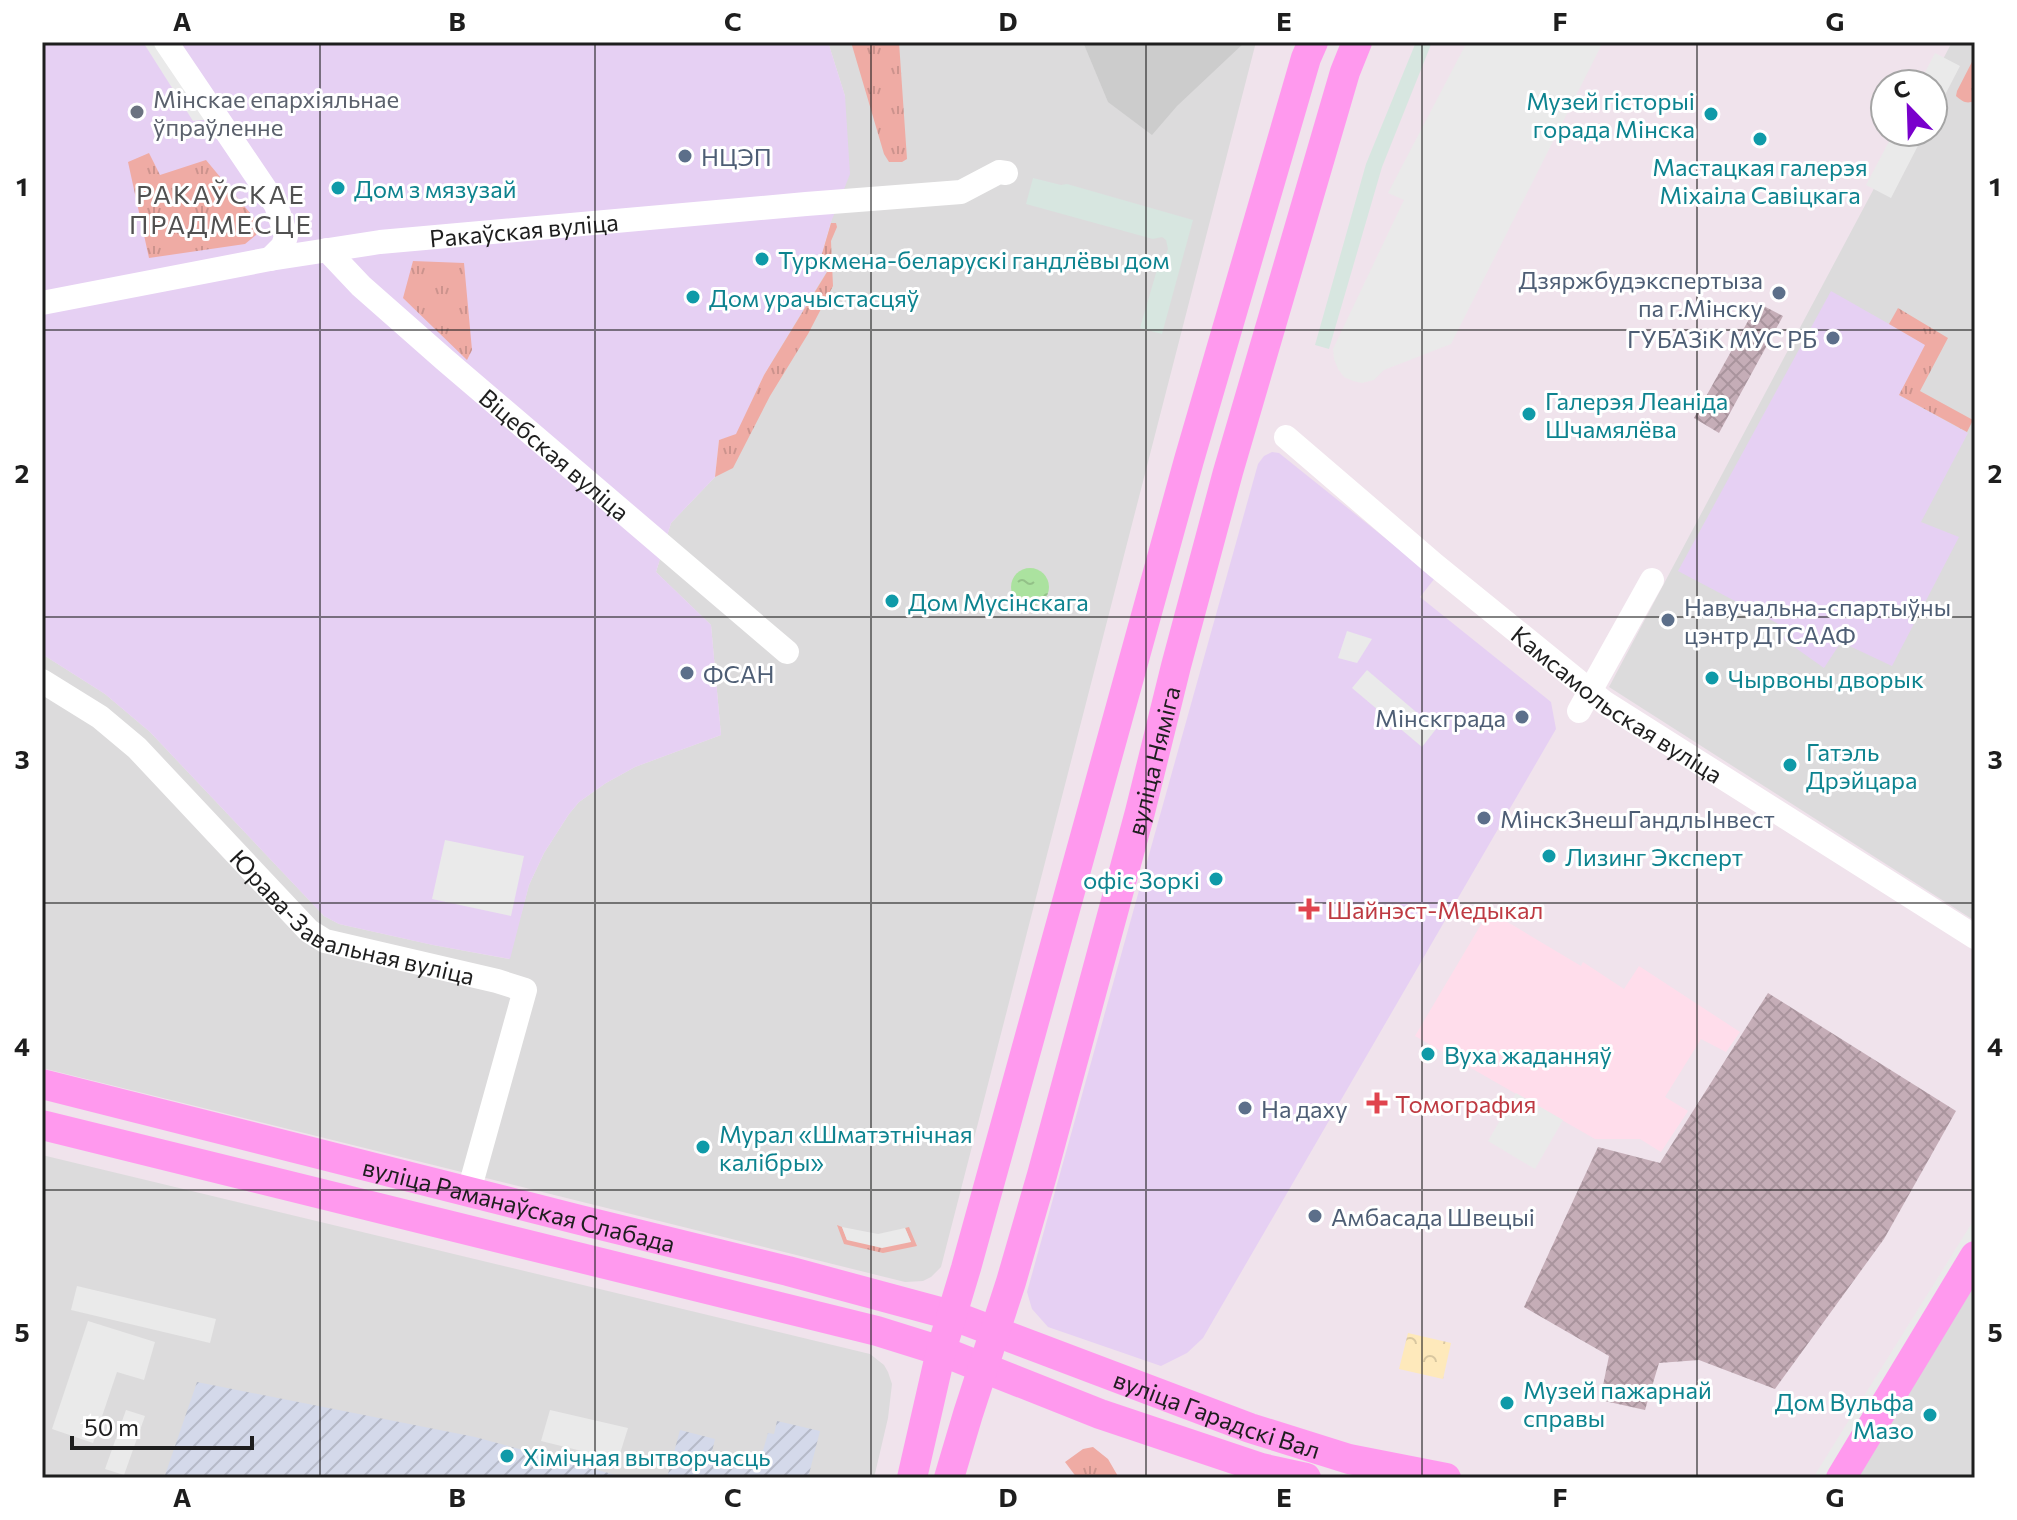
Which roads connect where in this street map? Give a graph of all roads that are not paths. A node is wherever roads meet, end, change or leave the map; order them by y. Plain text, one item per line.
1 (166, 42) edge
2 (1313, 42) edge
3 (1357, 42) edge
4 (1006, 173) dead end
5 (327, 250) junction
6 (270, 259) junction
7 (42, 303) edge
8 (1286, 437) dead end
9 (1652, 580) dead end
10 (787, 652) dead end
11 (42, 681) edge
12 (1584, 701) junction
13 (1975, 937) edge
14 (42, 1084) edge
15 (42, 1125) edge
16 (469, 1191) junction
17 (1975, 1256) edge
18 (951, 1315) junction
19 (996, 1330) junction
20 (941, 1351) junction
21 (983, 1367) junction
22 (912, 1478) edge
23 (949, 1478) edge
24 (1306, 1478) edge
25 (1446, 1478) edge
26 (1841, 1478) edge

1 - 6 street
2 - 18 main road, вуліца Няміга
3 - 19 main road, вуліца Няміга
4 - 5 street, Ракаўская вуліца
5 - 6 street, Ракаўская вуліца
5 - 10 street, Віцебская вуліца
6 - 7 street, Ракаўская вуліца
8 - 12 street, Камсамольская вуліца
9 - 12 street
11 - 16 street, Юрава-Завальная вуліца
12 - 13 street, Камсамольская вуліца
14 - 16 main road, вуліца Раманаўская Слабада
15 - 20 main road, вуліца Раманаўская Слабада
16 - 18 main road, вуліца Раманаўская Слабада
17 - 26 main road
18 - 19 main road, вуліца Раманаўская Слабада
18 - 20 main road, вуліца Няміга
19 - 21 main road, вуліца Няміга
19 - 25 main road, вуліца Гарадскі Вал
20 - 21 main road, вуліца Гарадскі Вал
20 - 22 main road, вуліца Няміга
21 - 23 main road, вуліца Няміга
21 - 24 main road, вуліца Гарадскі Вал

